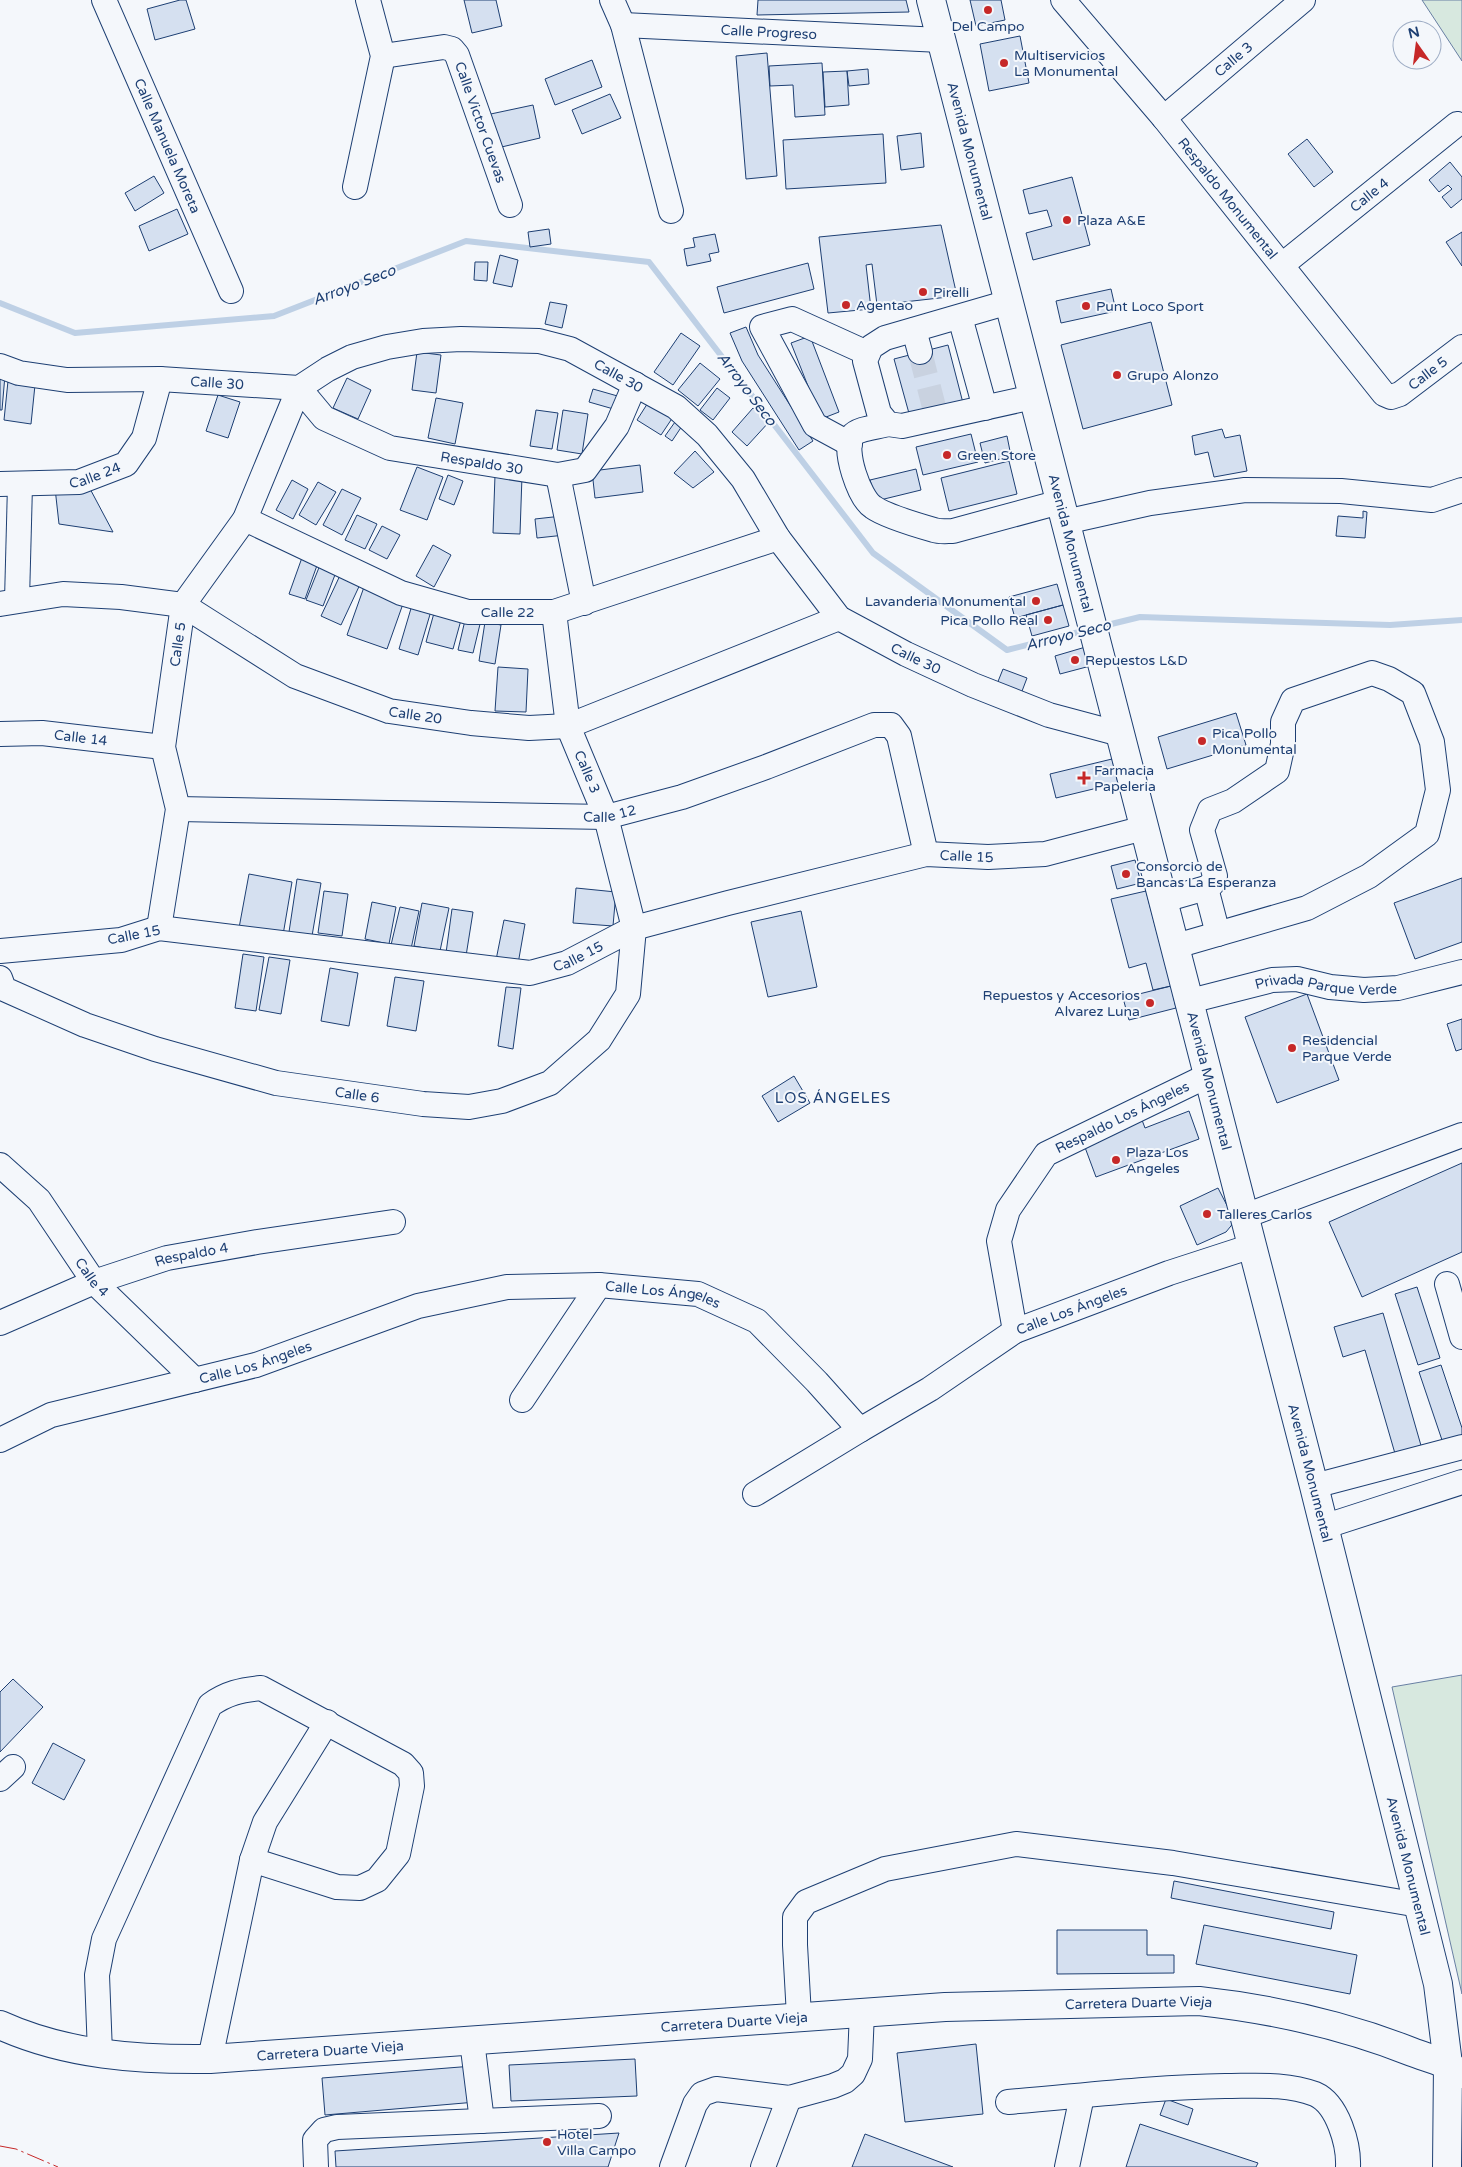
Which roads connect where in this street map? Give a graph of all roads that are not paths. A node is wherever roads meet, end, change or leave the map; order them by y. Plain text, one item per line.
1 (104, 0) edge
2 (368, 0) edge
3 (612, 0) edge
4 (931, 0) edge
5 (1063, 0) edge
6 (1303, 0) edge
7 (623, 25) junction
8 (942, 40) junction
9 (383, 56) junction
10 (1164, 118) junction
11 (1457, 124) dead end
12 (356, 187) dead end
13 (510, 205) dead end
14 (671, 211) dead end
15 (1282, 265) junction
16 (231, 291) dead end
17 (1009, 302) junction
18 (960, 317) junction
19 (1462, 347) edge
20 (867, 353) junction
21 (0, 366) edge
22 (160, 380) junction
23 (635, 384) junction
24 (298, 388) junction
25 (1033, 397) junction
26 (1391, 397) joint
27 (985, 408) junction
28 (888, 424) junction
29 (850, 444) junction
30 (558, 475) junction
31 (10, 484) edge
32 (1462, 490) edge
33 (1063, 512) junction
34 (245, 519) junction
35 (778, 538) junction
36 (9, 602) edge
37 (584, 603) junction
38 (183, 605) junction
39 (554, 612) junction
40 (839, 618) junction
41 (568, 726) junction
42 (0, 734) edge
43 (1120, 734) junction
44 (163, 746) junction
45 (178, 809) junction
46 (606, 817) junction
47 (1144, 828) junction
48 (926, 854) junction
49 (1206, 888) junction
50 (1164, 900) junction
51 (159, 928) junction
52 (634, 928) junction
53 (1218, 934) junction
54 (1176, 946) junction
55 (0, 951) edge
56 (1462, 972) edge
57 (0, 978) edge
58 (1190, 1002) junction
59 (1209, 1075) junction
60 (1462, 1135) edge
61 (0, 1165) edge
62 (1245, 1216) junction
63 (393, 1222) dead end
64 (1252, 1246) junction
65 (94, 1282) junction
66 (1447, 1284) dead end
67 (599, 1286) junction
68 (0, 1323) edge
69 (1015, 1332) junction
70 (1462, 1337) edge
71 (195, 1380) junction
72 (522, 1400) dead end
73 (860, 1430) junction
74 (0, 1440) edge
75 (1462, 1448) edge
76 (1462, 1482) edge
77 (1314, 1486) junction
78 (755, 1494) dead end
79 (1323, 1527) junction
80 (327, 1722) junction
81 (252, 1860) junction
82 (1418, 1905) junction
83 (862, 2012) junction
84 (799, 2016) junction
85 (0, 2025) edge
86 (472, 2041) junction
87 (100, 2053) junction
88 (210, 2059) junction
89 (1455, 2069) edge
90 (1082, 2096) junction
91 (789, 2098) junction
92 (1008, 2102) dead end
93 (599, 2116) dead end
94 (482, 2121) junction
95 (316, 2167) edge
96 (672, 2167) edge
97 (763, 2167) edge
98 (1068, 2167) edge
99 (1348, 2167) edge
100 (1447, 2167) edge

1 - 16 street, Calle Manuela Moreta
2 - 9 street
3 - 7 street
4 - 8 main road, Avenida Monumental
5 - 10 street, Respaldo Monumental
6 - 10 street, Calle 3
7 - 8 street, Calle Progreso
7 - 14 street
8 - 17 main road, Avenida Monumental
9 - 12 street
9 - 13 street, Calle Victor Cuevas
10 - 15 street, Respaldo Monumental
11 - 15 street, Calle 4
15 - 26 street, Respaldo Monumental
17 - 18 street
17 - 25 main road, Avenida Monumental
18 - 20 street
18 - 27 street
19 - 26 street, Calle 5
20 - 28 street
20 - 29 street
21 - 22 street, Calle 30
22 - 24 street, Calle 30
22 - 31 street, Calle 24
23 - 24 street, Calle 30
23 - 30 street, Respaldo 30
23 - 35 street, Calle 30
24 - 30 street, Respaldo 30
24 - 34 street, Calle 5
25 - 27 street
25 - 33 main road, Avenida Monumental
27 - 28 street
28 - 29 street
29 - 33 street
30 - 37 street
31 - 36 street
32 - 33 street
33 - 43 main road, Avenida Monumental
34 - 38 street, Calle 5
34 - 39 street, Calle 22
35 - 37 street, Calle 22
35 - 40 street, Calle 30
36 - 38 street, Calle 20
37 - 39 street, Calle 22
38 - 41 street, Calle 20
38 - 44 street, Calle 5
39 - 41 street, Calle 3
40 - 41 street, Calle 20
40 - 43 street, Calle 30
41 - 46 street, Calle 3
42 - 44 street, Calle 14
43 - 47 main road, Avenida Monumental
44 - 45 street, Calle 5
45 - 46 street, Calle 12
45 - 51 street, Calle 5
46 - 48 street, Calle 12
46 - 52 street, Calle 3
47 - 48 street, Calle 15
47 - 50 main road, Avenida Monumental
48 - 52 street, Calle 15
49 - 50 street
49 - 53 street
49 - 53 street
50 - 54 main road, Avenida Monumental
51 - 52 street, Calle 15
51 - 55 street, Calle 15
52 - 57 street, Calle 6
53 - 54 street
54 - 58 main road, Avenida Monumental
56 - 58 street, Privada Parque Verde
58 - 59 main road, Avenida Monumental
59 - 62 main road, Avenida Monumental
59 - 69 street, Respaldo Los Ángeles
60 - 62 street
61 - 65 street, Calle 4
62 - 64 main road, Avenida Monumental
63 - 65 street, Respaldo 4
64 - 69 street, Calle Los Ángeles
64 - 77 main road, Avenida Monumental
65 - 68 street, Respaldo 4
65 - 71 street, Calle 4
66 - 70 street
67 - 71 street, Calle Los Ángeles
67 - 72 street
67 - 73 street, Calle Los Ángeles
69 - 73 street, Calle Los Ángeles
71 - 74 street, Calle Los Ángeles
73 - 78 street
75 - 77 street
76 - 79 street
77 - 79 main road, Avenida Monumental
79 - 82 main road, Avenida Monumental
80 - 81 street
80 - 81 street
80 - 87 street
81 - 88 street
82 - 84 street
82 - 89 main road, Avenida Monumental
83 - 84 main road, Carretera Duarte Vieja
83 - 89 main road, Carretera Duarte Vieja
83 - 91 street
84 - 86 main road, Carretera Duarte Vieja
85 - 87 main road, Carretera Duarte Vieja
86 - 88 main road, Carretera Duarte Vieja
86 - 94 street
87 - 88 main road, Carretera Duarte Vieja
89 - 100 main road, Avenida Monumental
90 - 92 street
90 - 98 street
90 - 99 street
91 - 96 street
91 - 97 street
93 - 94 street
94 - 95 street

